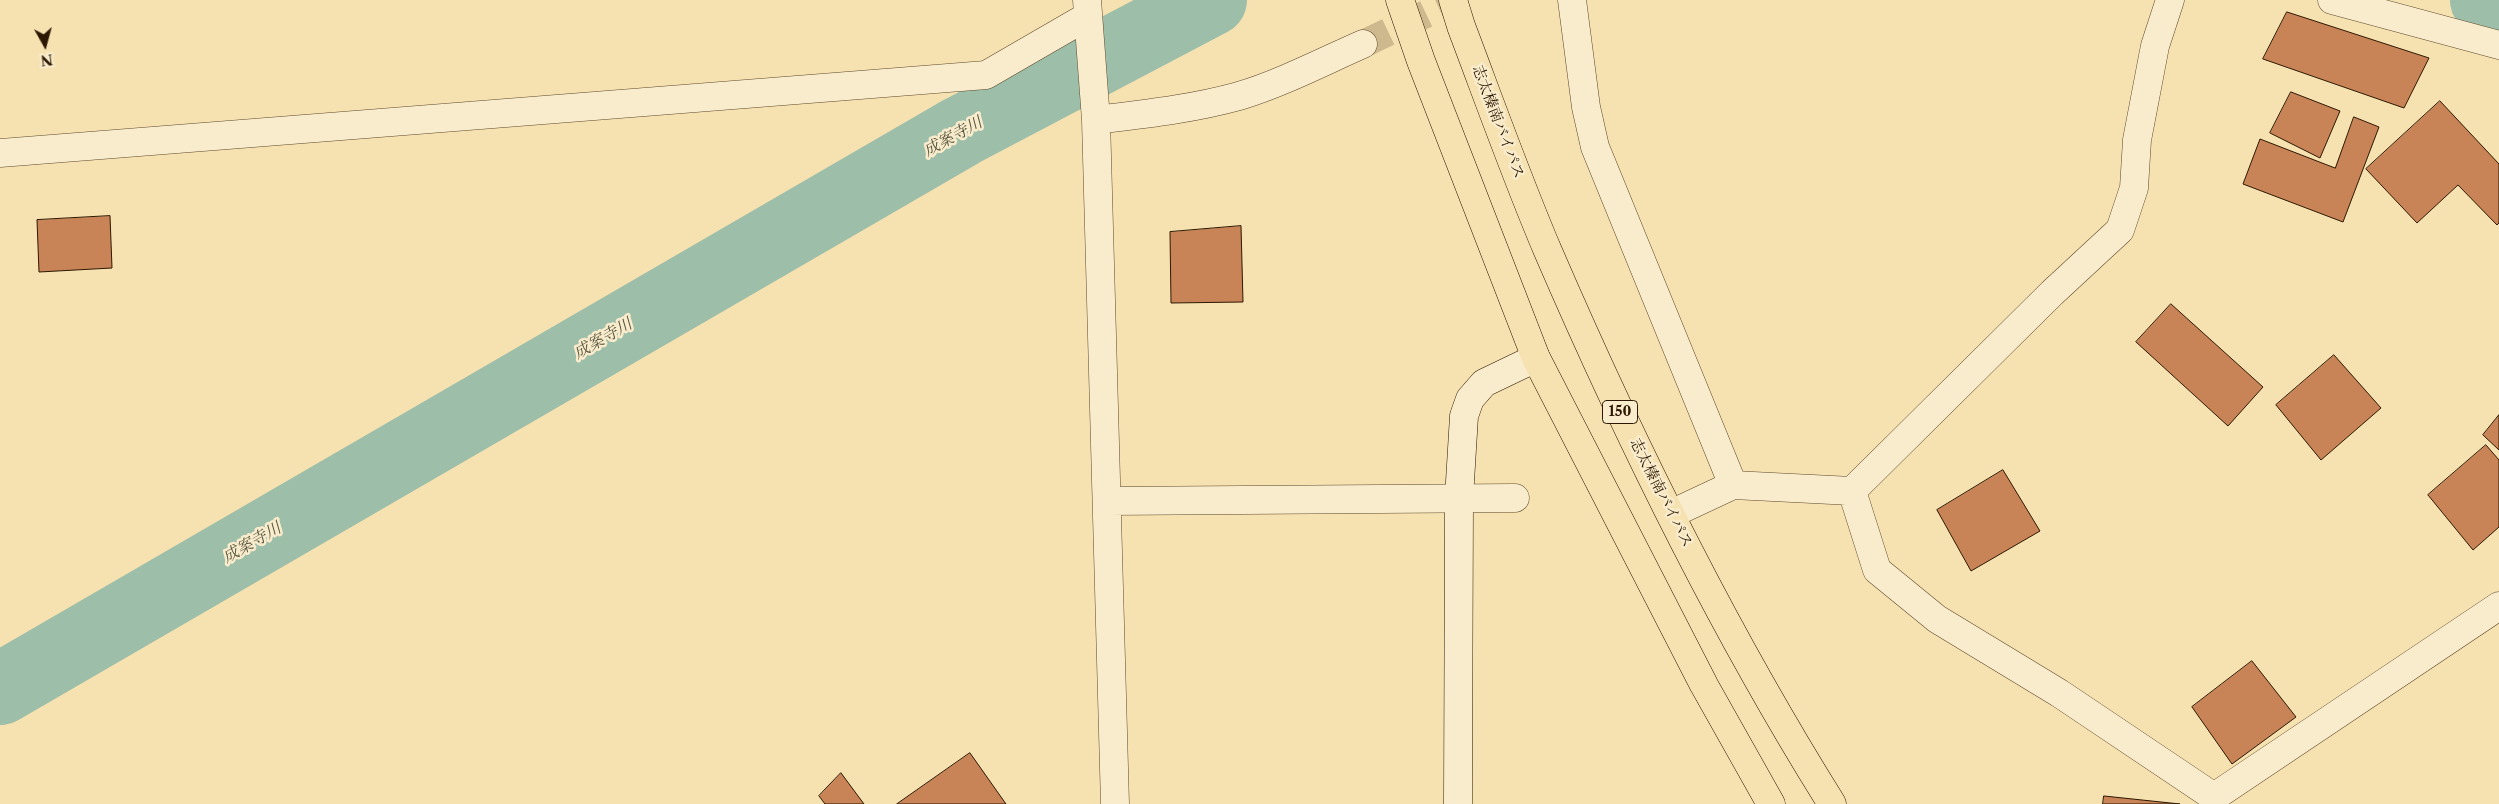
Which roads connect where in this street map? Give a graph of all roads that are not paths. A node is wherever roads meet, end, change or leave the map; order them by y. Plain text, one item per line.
1 (1400, 0) edge
2 (1453, 0) edge
3 (1572, 0) edge
4 (2170, 0) edge
5 (2332, 0) edge
6 (1088, 8) edge
7 (1362, 44) tunnel mouth
8 (2499, 45) edge
9 (1096, 120) junction
10 (0, 153) edge
11 (1536, 358) junction
12 (1733, 485) junction
13 (1852, 491) junction
14 (1459, 498) junction
15 (1515, 498) dead end
16 (1108, 501) junction
17 (1671, 514) junction
18 (2499, 606) edge
19 (2215, 801) edge
20 (1115, 804) edge
21 (1458, 804) edge
22 (1772, 804) edge
23 (1832, 804) edge

1 - 11 highway
2 - 17 highway, 志太榛南バイパス / 150
3 - 12 street
4 - 13 street
5 - 8 street
6 - 9 street
6 - 10 street
7 - 9 street
9 - 16 street
11 - 14 street
11 - 22 highway
12 - 13 street
12 - 17 street
13 - 19 street
14 - 15 street
14 - 16 street
14 - 21 street
16 - 20 street
17 - 23 highway, 志太榛南バイパス / 150
18 - 19 street

